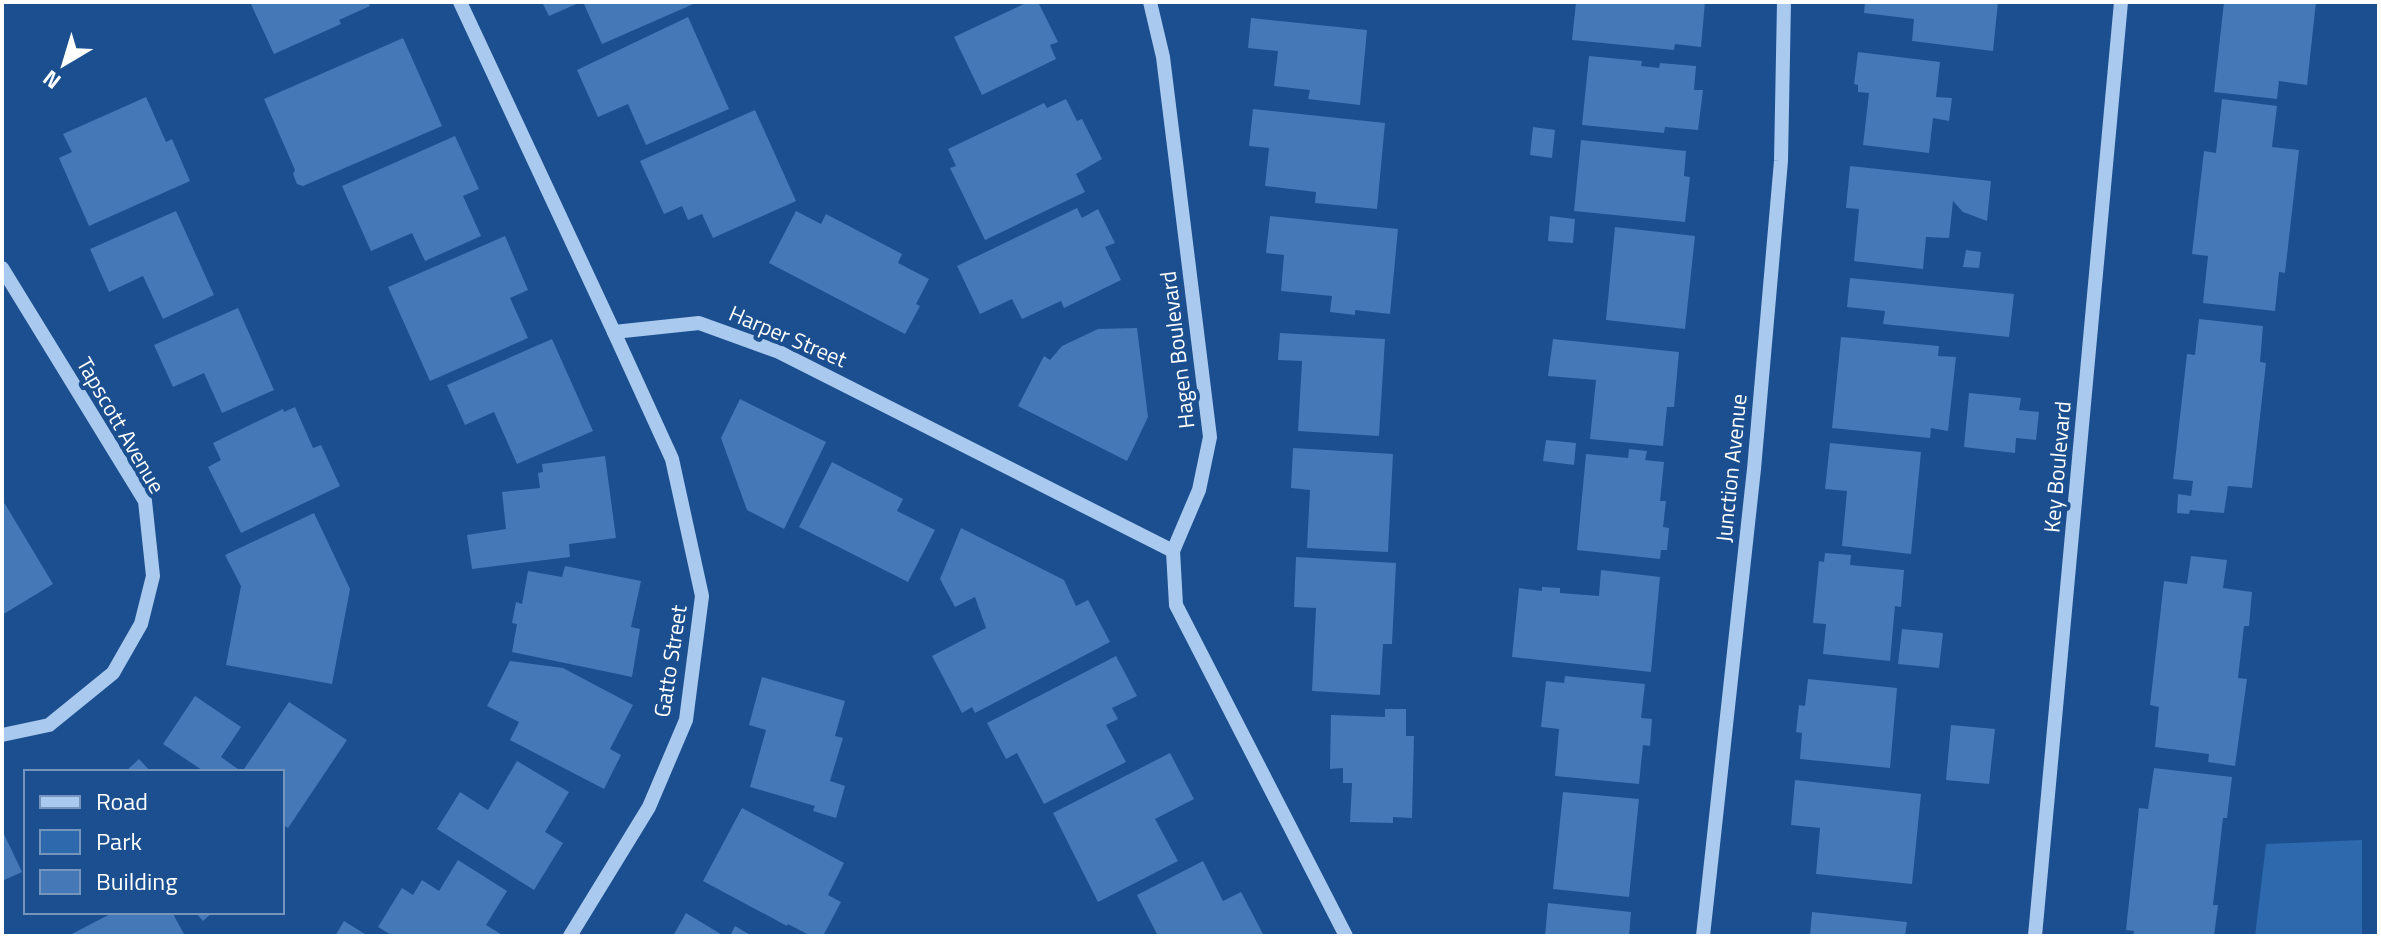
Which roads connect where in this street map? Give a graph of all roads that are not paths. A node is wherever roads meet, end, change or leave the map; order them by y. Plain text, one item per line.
1 (460, 2) edge
2 (1150, 2) edge
3 (1784, 2) edge
4 (2121, 2) edge
5 (2, 268) edge
6 (614, 332) junction
7 (1173, 551) junction
8 (2, 735) edge
9 (570, 936) edge
10 (1346, 936) edge
11 (1703, 936) edge
12 (2035, 936) edge

1 - 6 street
2 - 7 street, Hagen Boulevard
3 - 11 street, Junction Avenue
4 - 12 street, Key Boulevard
5 - 8 street, Tapscott Avenue
6 - 7 street, Harper Street
6 - 9 street, Gatto Street
7 - 10 street, Hagen Boulevard

